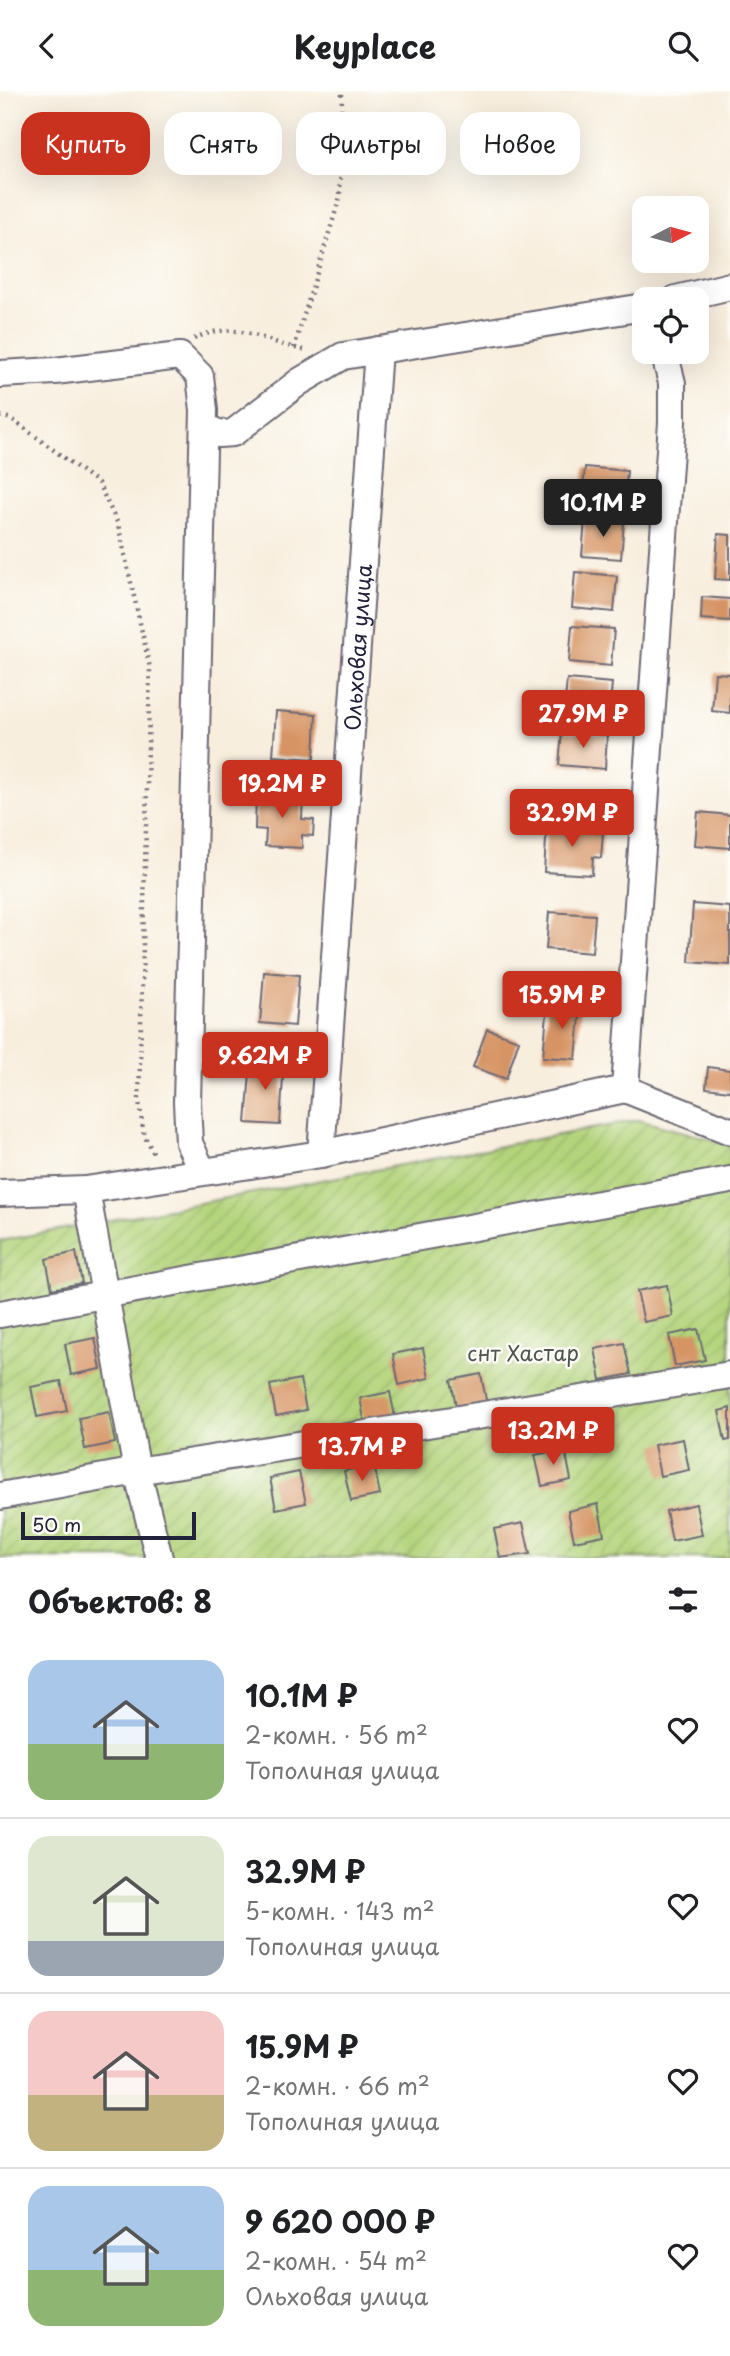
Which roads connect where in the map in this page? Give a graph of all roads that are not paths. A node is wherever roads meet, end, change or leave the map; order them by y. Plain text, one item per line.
1 (730, 286) edge
2 (709, 291) edge
3 (632, 311) edge
4 (379, 350) junction
5 (667, 364) edge
6 (0, 374) edge
7 (204, 426) junction
8 (625, 1090) junction
9 (730, 1131) edge
10 (321, 1154) junction
11 (191, 1173) junction
12 (730, 1180) edge
13 (86, 1190) junction
14 (0, 1193) edge
15 (106, 1294) junction
16 (0, 1314) edge
17 (730, 1375) edge
18 (137, 1471) junction
19 (0, 1496) edge
20 (159, 1558) edge

1 - 2 street
3 - 4 street
4 - 7 street
4 - 10 street, Ольховая улица
5 - 8 street
6 - 7 street
7 - 11 street
8 - 9 street
8 - 10 street
10 - 11 street
11 - 13 street
12 - 15 street
13 - 14 street
13 - 15 street
15 - 16 street
15 - 18 street
17 - 18 street
18 - 19 street
18 - 20 street

